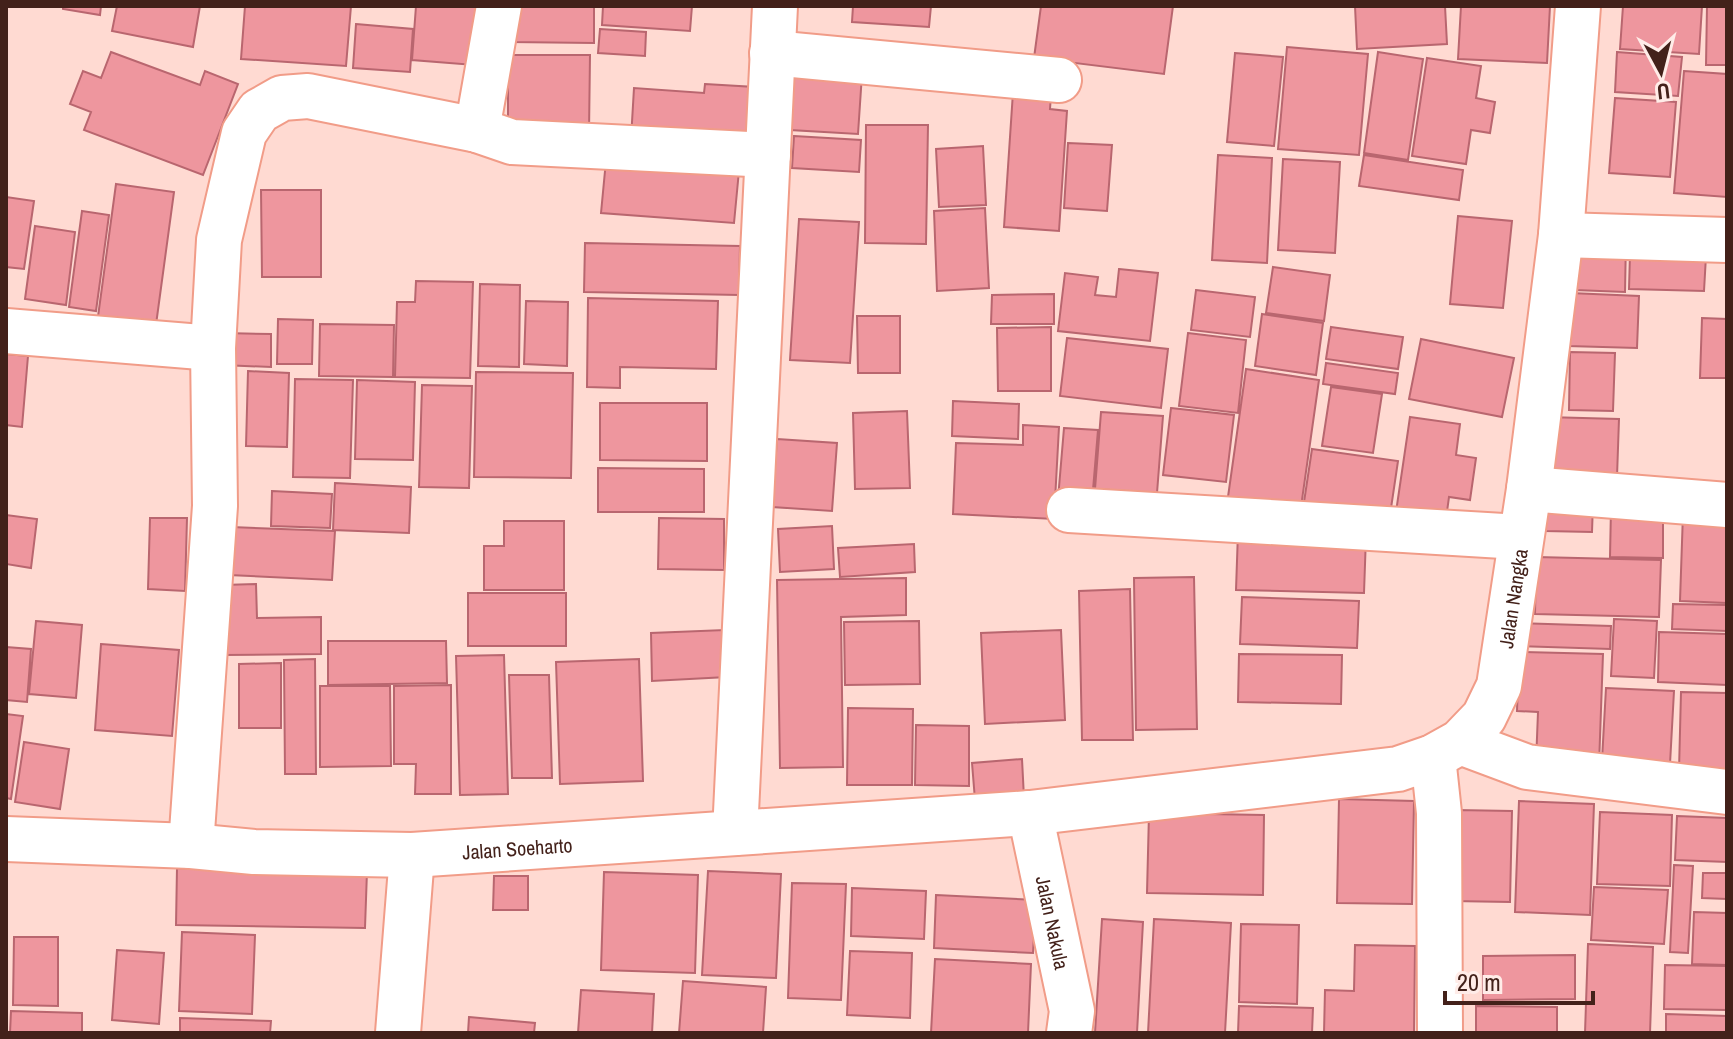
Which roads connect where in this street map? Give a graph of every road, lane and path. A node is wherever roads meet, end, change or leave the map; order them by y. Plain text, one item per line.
1 (499, 6) edge
2 (775, 6) edge
3 (1578, 6) edge
4 (772, 53) junction
5 (1059, 80) dead end
6 (477, 130) junction
7 (768, 155) junction
8 (1561, 235) junction
9 (1727, 240) edge
10 (6, 331) edge
11 (213, 348) junction
12 (1529, 489) junction
13 (1727, 505) edge
14 (1069, 510) dead end
15 (1520, 537) junction
16 (1446, 749) junction
17 (1727, 792) edge
18 (1030, 813) junction
19 (735, 833) junction
20 (6, 839) edge
21 (191, 846) junction
22 (412, 855) junction
23 (398, 1033) edge
24 (1069, 1033) edge
25 (1440, 1033) edge

1 - 6 street
2 - 4 street
3 - 8 street, Jalan Nangka
4 - 5 street
4 - 7 street
6 - 7 street
6 - 11 street
7 - 19 street
8 - 9 street
8 - 12 street, Jalan Nangka
10 - 11 street
11 - 21 street
12 - 13 street
12 - 15 street, Jalan Nangka
14 - 15 street
15 - 16 street, Jalan Nangka
16 - 17 street
16 - 18 street
16 - 25 street
18 - 19 street, Jalan Soeharto
18 - 24 street, Jalan Nakula
19 - 22 street, Jalan Soeharto
20 - 21 street, Jalan Soeharto
21 - 22 street, Jalan Soeharto
22 - 23 street

